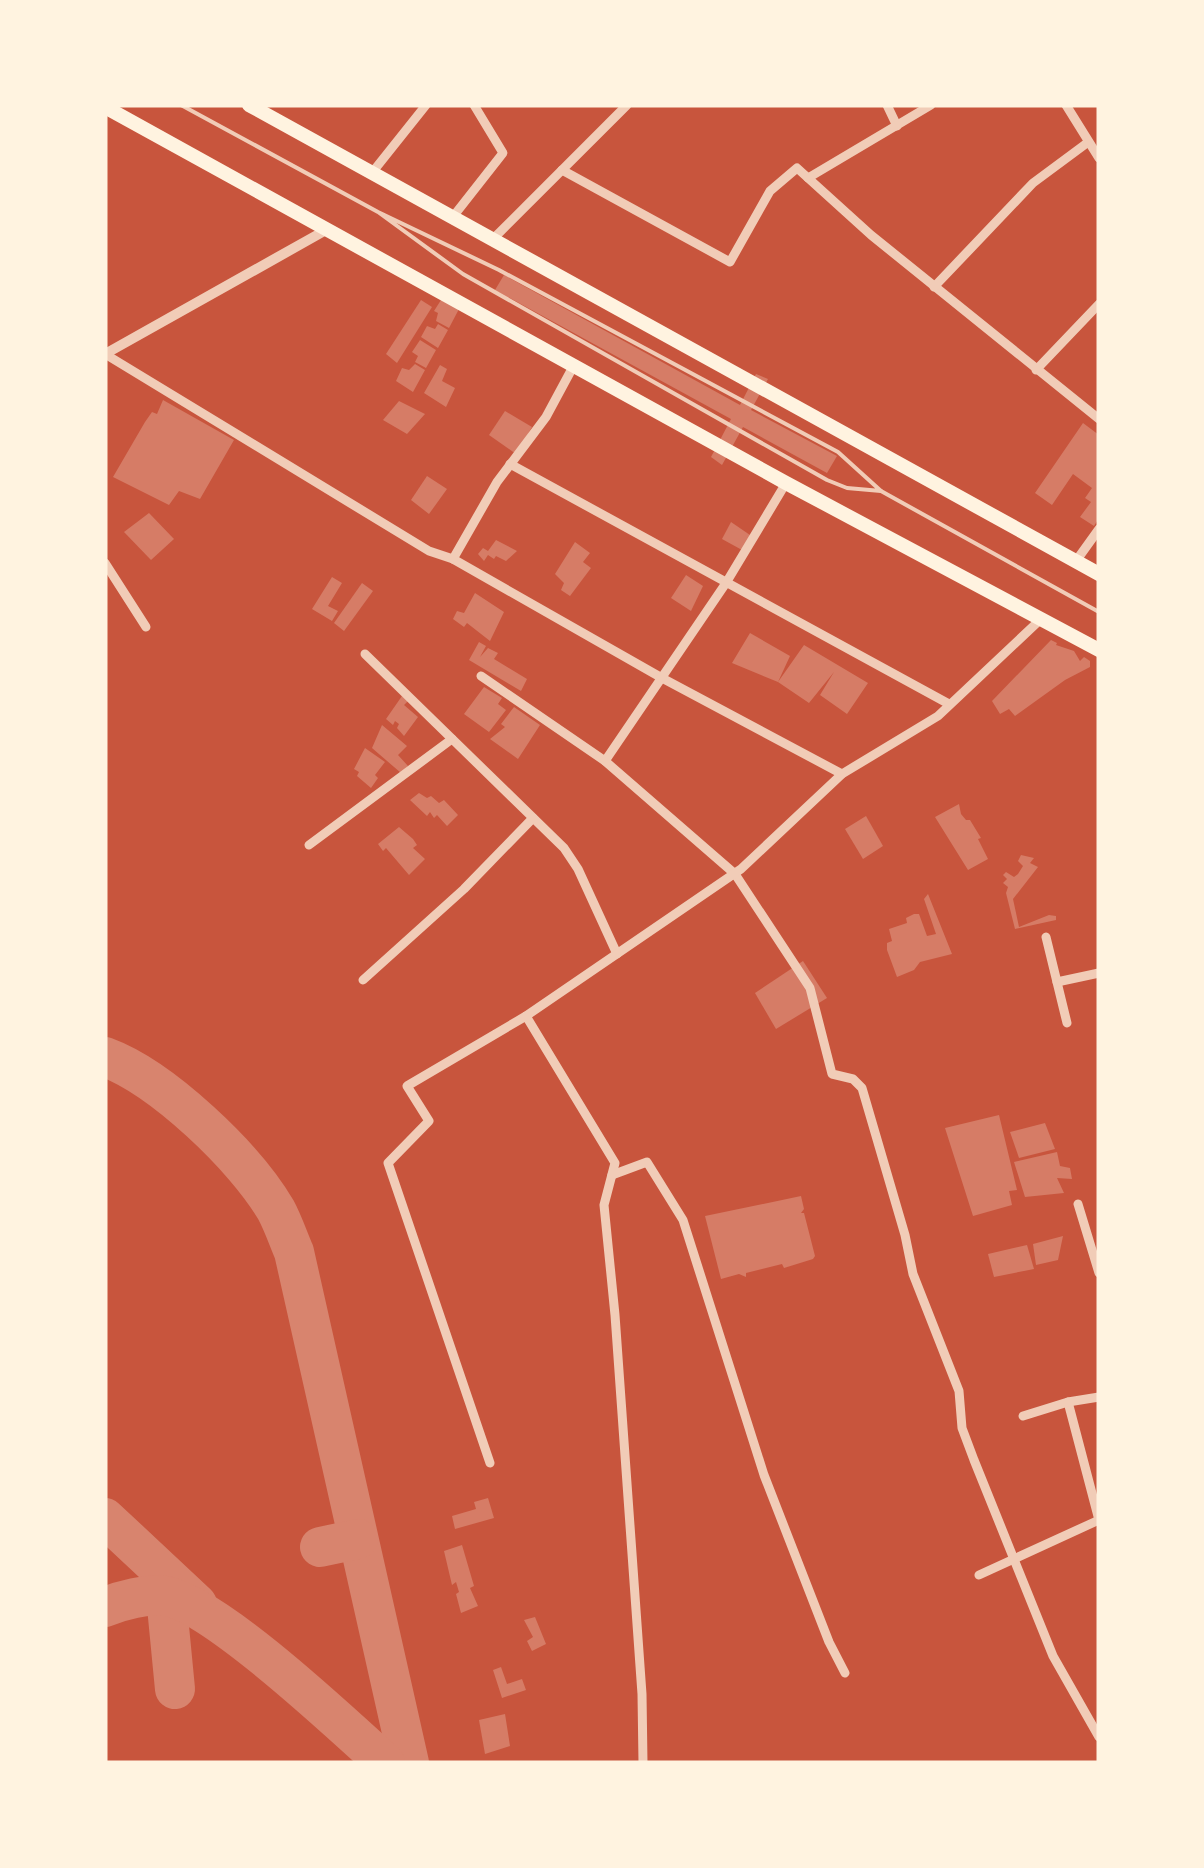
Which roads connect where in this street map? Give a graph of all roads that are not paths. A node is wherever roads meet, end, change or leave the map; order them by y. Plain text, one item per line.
1 (181, 105) edge
2 (249, 105) edge
3 (426, 105) edge
4 (474, 105) edge
5 (627, 105) edge
6 (888, 105) edge
7 (931, 105) edge
8 (1066, 105) edge
9 (105, 107) edge
10 (897, 126) junction
11 (1087, 143) junction
12 (1099, 158) edge
13 (562, 170) junction
14 (371, 174) junction
15 (808, 178) junction
16 (378, 212) junction
17 (452, 218) junction
18 (326, 230) junction
19 (492, 240) junction
20 (934, 287) junction
21 (1099, 304) edge
22 (105, 354) edge
23 (574, 365) junction
24 (1036, 370) junction
25 (1099, 419) edge
26 (510, 464) junction
27 (786, 483) junction
28 (882, 491) junction
29 (1099, 528) edge
30 (453, 559) junction
31 (1076, 561) junction
32 (105, 563) edge
33 (1099, 574) edge
34 (726, 582) junction
35 (1099, 612) edge
36 (1041, 619) junction
37 (146, 628) dead end
38 (1099, 650) edge
39 (365, 654) dead end
40 (482, 676) dead end
41 (662, 678) junction
42 (950, 704) junction
43 (452, 739) junction
44 (604, 761) junction
45 (842, 774) junction
46 (533, 818) junction
47 (310, 845) dead end
48 (734, 874) junction
49 (1046, 937) dead end
50 (616, 954) junction
51 (1099, 973) edge
52 (362, 980) dead end
53 (1057, 982) junction
54 (526, 1016) junction
55 (1067, 1023) dead end
56 (612, 1175) junction
57 (1078, 1204) dead end
58 (1099, 1273) edge
59 (1099, 1398) edge
60 (1068, 1402) junction
61 (1023, 1416) dead end
62 (490, 1463) dead end
63 (1099, 1520) edge
64 (1014, 1557) junction
65 (979, 1575) dead end
66 (844, 1673) dead end
67 (1099, 1737) edge
68 (643, 1763) edge

1 - 16 lane
2 - 14 highway
3 - 14 street
4 - 17 street
5 - 13 street
6 - 10 street
7 - 10 street
8 - 11 street
9 - 18 highway
10 - 15 street
11 - 12 street
11 - 20 street
13 - 15 street
13 - 19 street
14 - 17 highway
15 - 20 street
16 - 28 lane
16 - 28 lane
17 - 19 highway
18 - 22 street
18 - 23 highway
19 - 31 highway
20 - 24 street
21 - 24 street
22 - 30 street
23 - 26 street
23 - 27 highway
24 - 25 street
26 - 30 street
26 - 34 street
27 - 34 street
27 - 36 highway
28 - 35 lane
29 - 31 street
30 - 41 street
31 - 33 highway
32 - 37 street
34 - 41 street
34 - 42 street
36 - 38 highway
36 - 42 street
39 - 43 street
40 - 44 street
41 - 44 street
41 - 45 street
42 - 45 street
43 - 46 street
43 - 47 street
44 - 48 street
45 - 48 street
46 - 50 street
46 - 52 street
48 - 50 street
48 - 64 street
49 - 53 street
50 - 54 street
51 - 53 street
53 - 55 street
54 - 56 street
54 - 62 street
56 - 66 street
56 - 68 street
57 - 58 street
59 - 60 street
60 - 61 street
60 - 63 street
63 - 64 street
64 - 65 street
64 - 67 street

